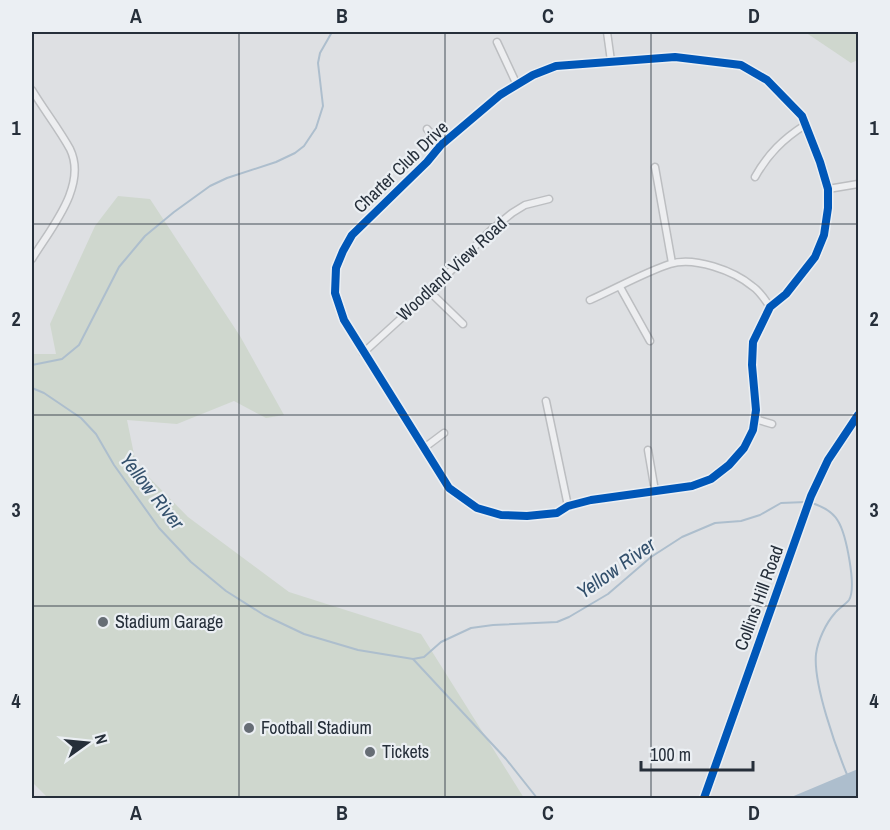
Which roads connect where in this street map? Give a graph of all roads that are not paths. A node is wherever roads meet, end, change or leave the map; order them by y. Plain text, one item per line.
1 (607, 32) edge
2 (497, 42) dead end
3 (611, 61) junction
4 (517, 86) junction
5 (32, 90) edge
6 (806, 125) junction
7 (427, 129) dead end
8 (441, 146) junction
9 (655, 167) dead end
10 (755, 177) dead end
11 (858, 184) edge
12 (828, 189) junction
13 (549, 199) dead end
14 (32, 259) edge
15 (672, 263) junction
16 (620, 287) junction
17 (430, 292) junction
18 (590, 300) dead end
19 (770, 307) junction
20 (463, 324) dead end
21 (650, 341) dead end
22 (363, 353) junction
23 (546, 401) dead end
24 (858, 415) edge
25 (754, 419) junction
26 (772, 424) dead end
27 (444, 433) dead end
28 (424, 448) junction
29 (648, 450) dead end
30 (655, 491) junction
31 (568, 506) junction
32 (704, 798) edge

1 - 3 street
2 - 4 street
3 - 4 street, Charter Club Drive
3 - 6 street, Charter Club Drive
4 - 8 street, Charter Club Drive
5 - 14 street
6 - 10 street
6 - 12 street, Charter Club Drive
7 - 8 street
8 - 22 street, Charter Club Drive
9 - 15 street
11 - 12 street
12 - 19 street, Charter Club Drive
13 - 17 street, Woodland View Road
15 - 16 street
15 - 19 street
16 - 18 street
16 - 21 street
17 - 20 street
17 - 22 street, Woodland View Road
19 - 25 street, Charter Club Drive
22 - 28 street, Charter Club Drive
23 - 31 street
24 - 32 street, Collins Hill Road
25 - 26 street
25 - 30 street, Charter Club Drive
27 - 28 street
28 - 31 street, Charter Club Drive
29 - 30 street
30 - 31 street, Charter Club Drive

